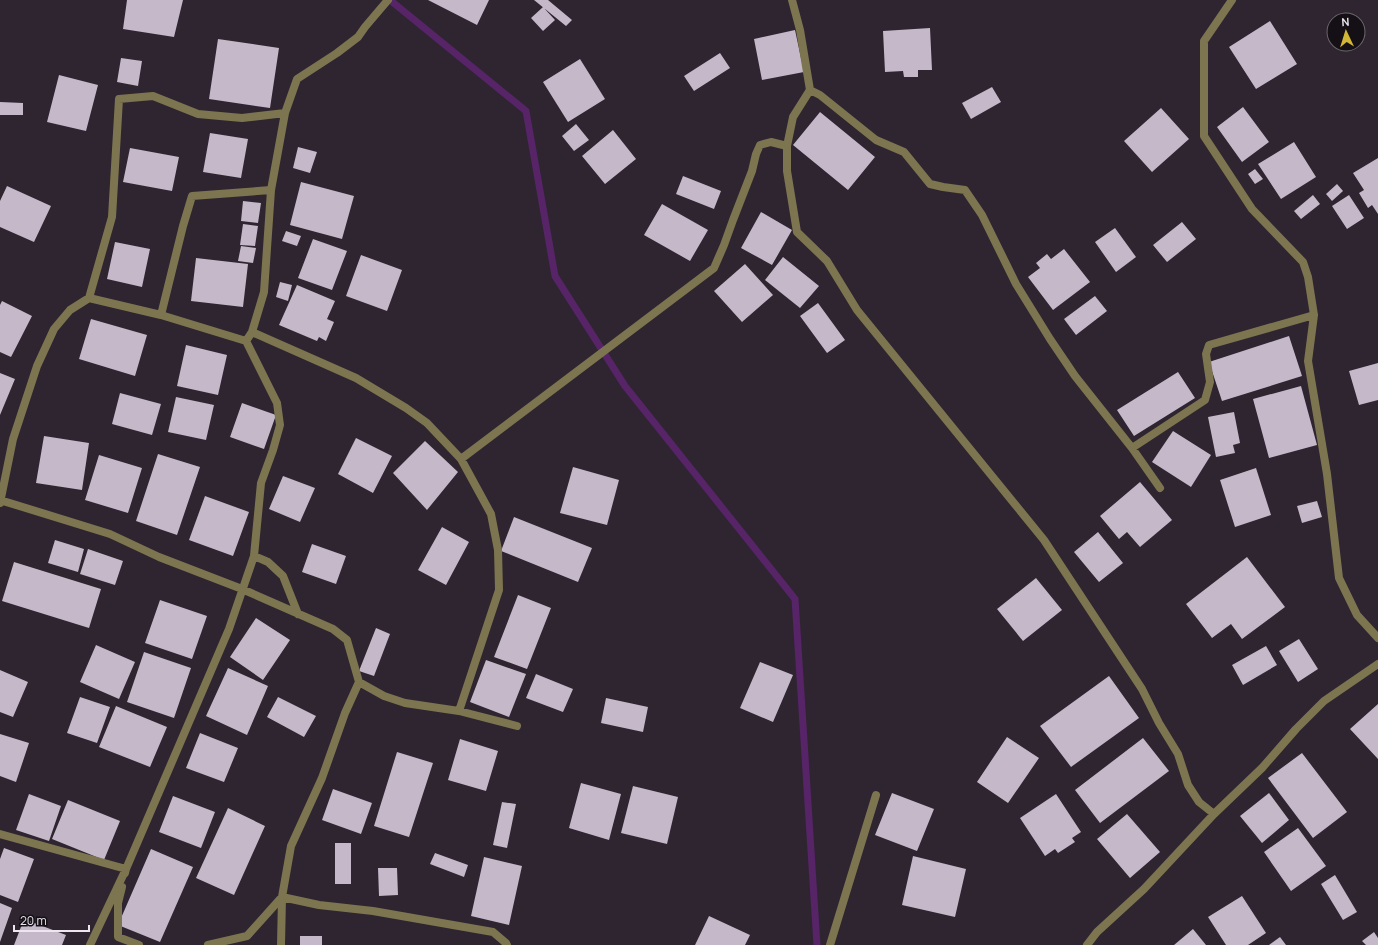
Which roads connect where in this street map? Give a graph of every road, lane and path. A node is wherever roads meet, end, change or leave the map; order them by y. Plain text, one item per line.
1 (388, 0) edge
2 (792, 0) edge
3 (1232, 0) edge
4 (810, 90) junction
5 (285, 113) junction
6 (787, 146) junction
7 (271, 190) junction
8 (89, 298) junction
9 (1314, 315) junction
10 (161, 316) junction
11 (252, 332) junction
12 (246, 341) junction
13 (1132, 448) junction
14 (461, 459) junction
15 (1160, 488) dead end
16 (0, 501) edge
17 (254, 556) junction
18 (242, 588) junction
19 (298, 614) junction
20 (1378, 638) edge
21 (1378, 664) edge
22 (360, 682) junction
23 (459, 711) junction
24 (516, 726) dead end
25 (876, 795) dead end
26 (1214, 814) junction
27 (0, 834) edge
28 (126, 869) junction
29 (282, 897) junction
30 (90, 945) edge
31 (139, 945) edge
32 (208, 945) edge
33 (281, 945) edge
34 (507, 945) edge
35 (830, 945) edge
36 (1087, 945) edge

1 - 5 street
2 - 4 street
3 - 9 street
4 - 6 street
4 - 13 street
5 - 7 street
5 - 8 street
6 - 14 street
6 - 26 street
7 - 10 street
7 - 11 street
8 - 10 street
8 - 16 street
9 - 13 street
9 - 20 street
10 - 12 street
11 - 12 street
11 - 14 street
12 - 17 street
13 - 15 street
14 - 23 street
16 - 18 street
17 - 18 street
17 - 19 street
18 - 19 street
18 - 28 street
19 - 22 street
21 - 26 street
22 - 23 street
22 - 29 street
23 - 24 street
25 - 35 street
26 - 36 street
27 - 28 street
28 - 30 street
28 - 31 street
29 - 32 street
29 - 33 street
29 - 34 street

